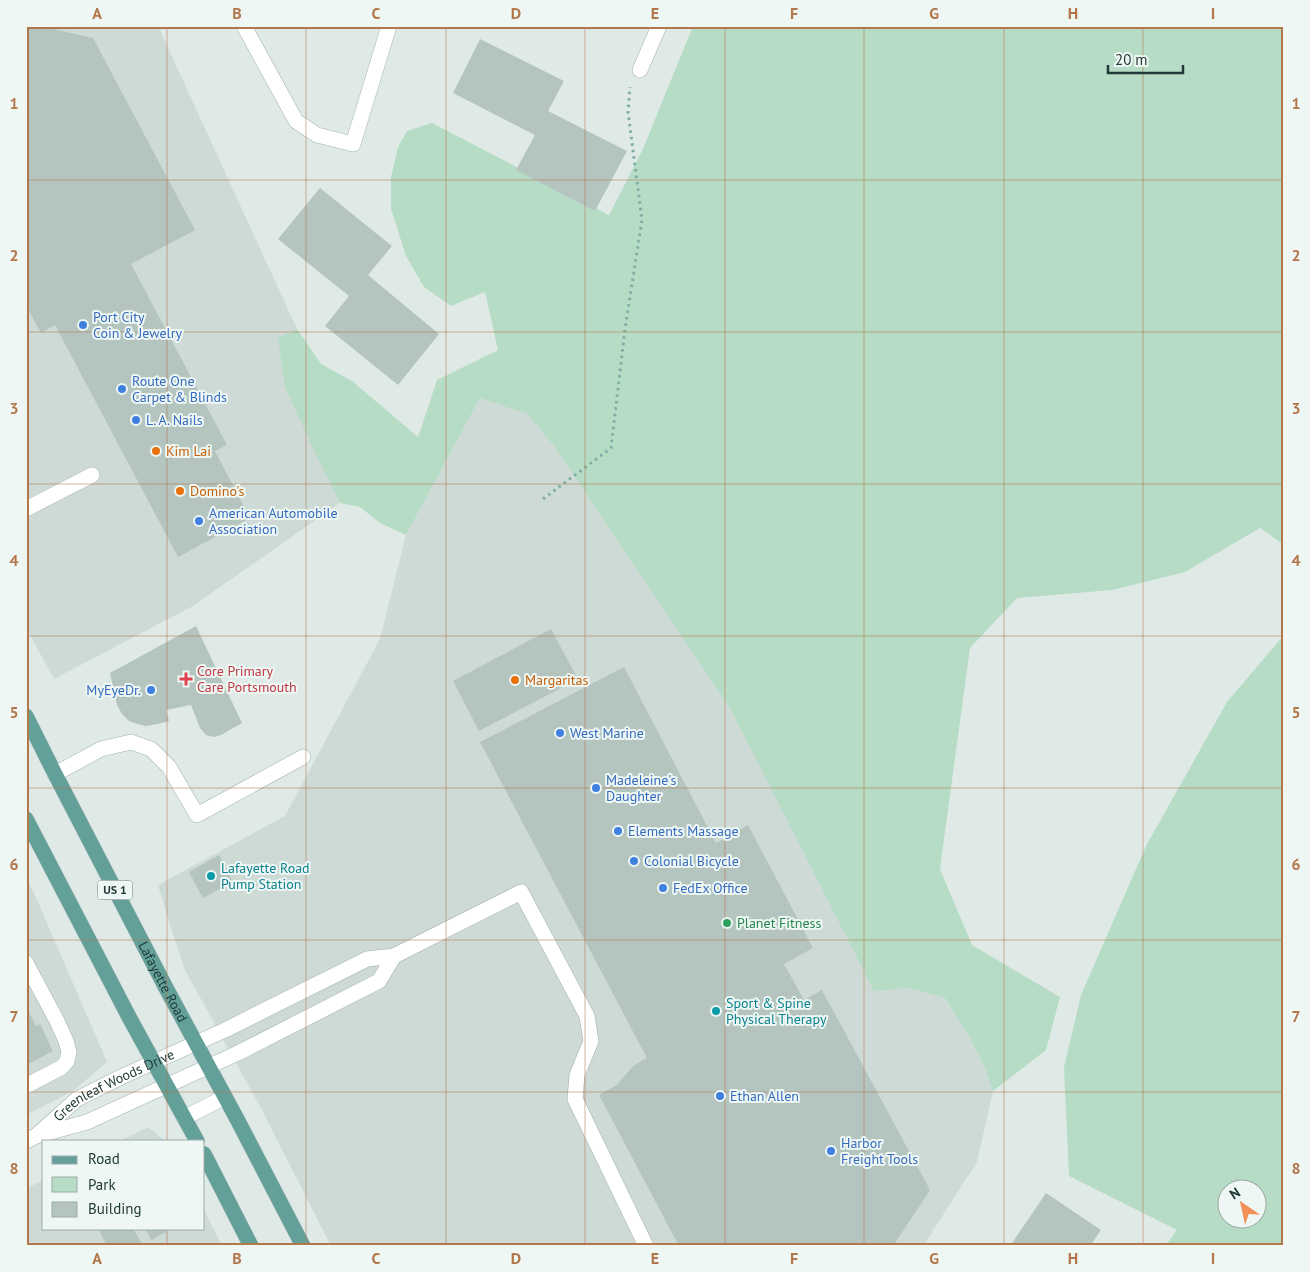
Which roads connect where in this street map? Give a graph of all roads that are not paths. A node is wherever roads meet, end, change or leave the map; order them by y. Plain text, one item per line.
1 (244, 26) edge
2 (389, 26) edge
3 (659, 26) edge
4 (640, 70) dead end
5 (92, 475) dead end
6 (26, 509) edge
7 (26, 716) edge
8 (302, 757) dead end
9 (55, 774) junction
10 (26, 819) edge
11 (394, 956) junction
12 (26, 963) edge
13 (196, 1043) junction
14 (154, 1062) junction
15 (208, 1066) junction
16 (26, 1086) edge
17 (167, 1086) junction
18 (225, 1097) junction
19 (184, 1118) junction
20 (31, 1138) edge
21 (196, 1140) edge
22 (205, 1156) edge
23 (251, 1246) edge
24 (303, 1246) edge
25 (646, 1246) edge

1 - 2 lane
3 - 4 lane
5 - 6 lane
7 - 9 main road, Lafayette Road / US 1
8 - 9 lane
9 - 13 main road, Lafayette Road / US 1
10 - 14 main road
11 - 13 lane, Greenleaf Woods Drive
11 - 15 lane, Greenleaf Woods Drive
11 - 25 lane
12 - 16 lane
13 - 14 lane, Greenleaf Woods Drive
13 - 15 main road, Lafayette Road / US 1
14 - 17 main road
14 - 20 lane, Greenleaf Woods Drive
15 - 17 lane, Greenleaf Woods Drive
15 - 18 main road, Lafayette Road / US 1
17 - 19 main road
17 - 20 lane, Greenleaf Woods Drive
18 - 19 lane
18 - 24 main road, Lafayette Road / US 1
19 - 21 main road
22 - 23 main road

